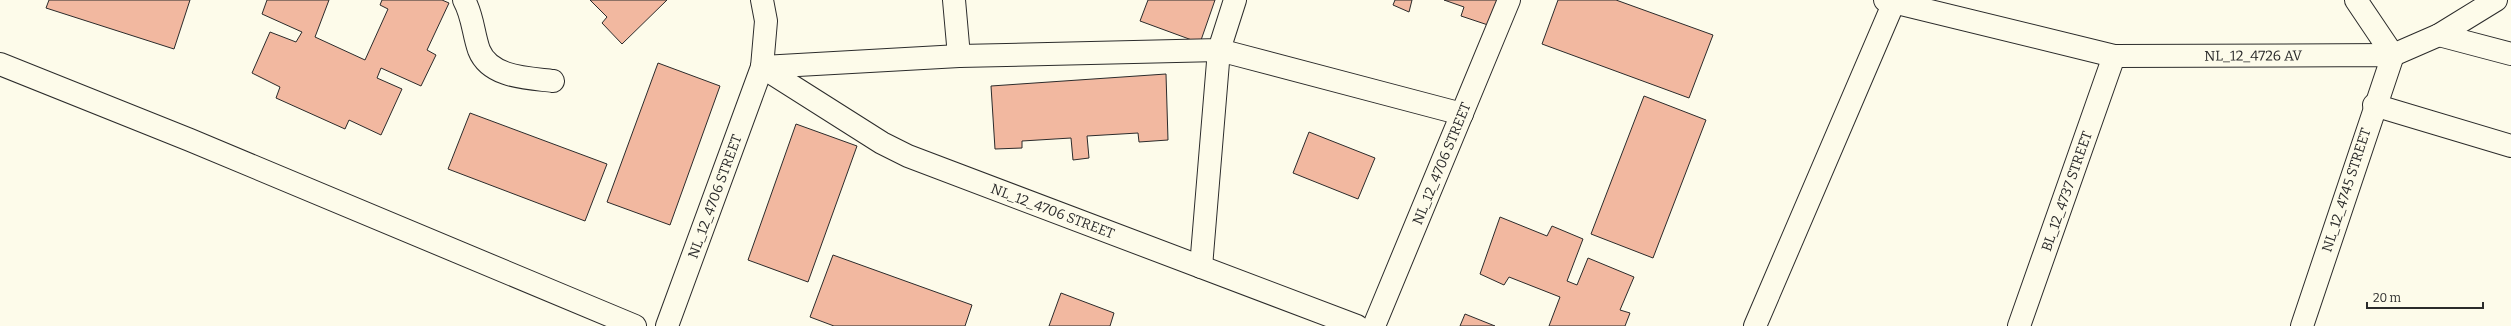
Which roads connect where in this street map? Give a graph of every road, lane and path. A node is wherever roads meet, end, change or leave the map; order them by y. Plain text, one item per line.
1 (464, 0) edge
2 (762, 0) edge
3 (954, 0) edge
4 (1235, 0) edge
5 (1509, 0) edge
6 (2356, 0) edge
7 (2496, 0) edge
8 (1890, 1) edge
9 (2438, 35) junction
10 (1219, 50) junction
11 (2511, 54) edge
12 (2393, 55) junction
13 (959, 56) junction
14 (2114, 56) junction
15 (0, 64) edge
16 (762, 67) junction
17 (553, 82) dead end
18 (2374, 105) junction
19 (1462, 114) junction
20 (2511, 146) edge
21 (1201, 267) junction
22 (636, 326) edge
23 (666, 326) edge
24 (1357, 326) edge
25 (1374, 326) edge
26 (1755, 326) edge
27 (2019, 326) edge
28 (2302, 326) edge

1 - 17 street
2 - 16 street, NL_12_4706 STREET
3 - 13 street
4 - 10 street
5 - 19 street, NL_12_4706 STREET
6 - 12 street
7 - 9 street
8 - 14 street, NL_12_4726 AV
8 - 26 street
9 - 11 street
9 - 12 street
10 - 13 street
10 - 19 street
10 - 21 street
12 - 14 street, NL_12_4726 AV
12 - 18 street, NL_12_4745 STREET
13 - 16 street
14 - 27 street, BL_12_4737 STREET
15 - 22 street
16 - 21 street, NL_12_4706 STREET
16 - 23 street, NL_12_4706 STREET
18 - 20 street
18 - 28 street, NL_12_4745 STREET
19 - 25 street, NL_12_4706 STREET
21 - 24 street, NL_12_4706 STREET

